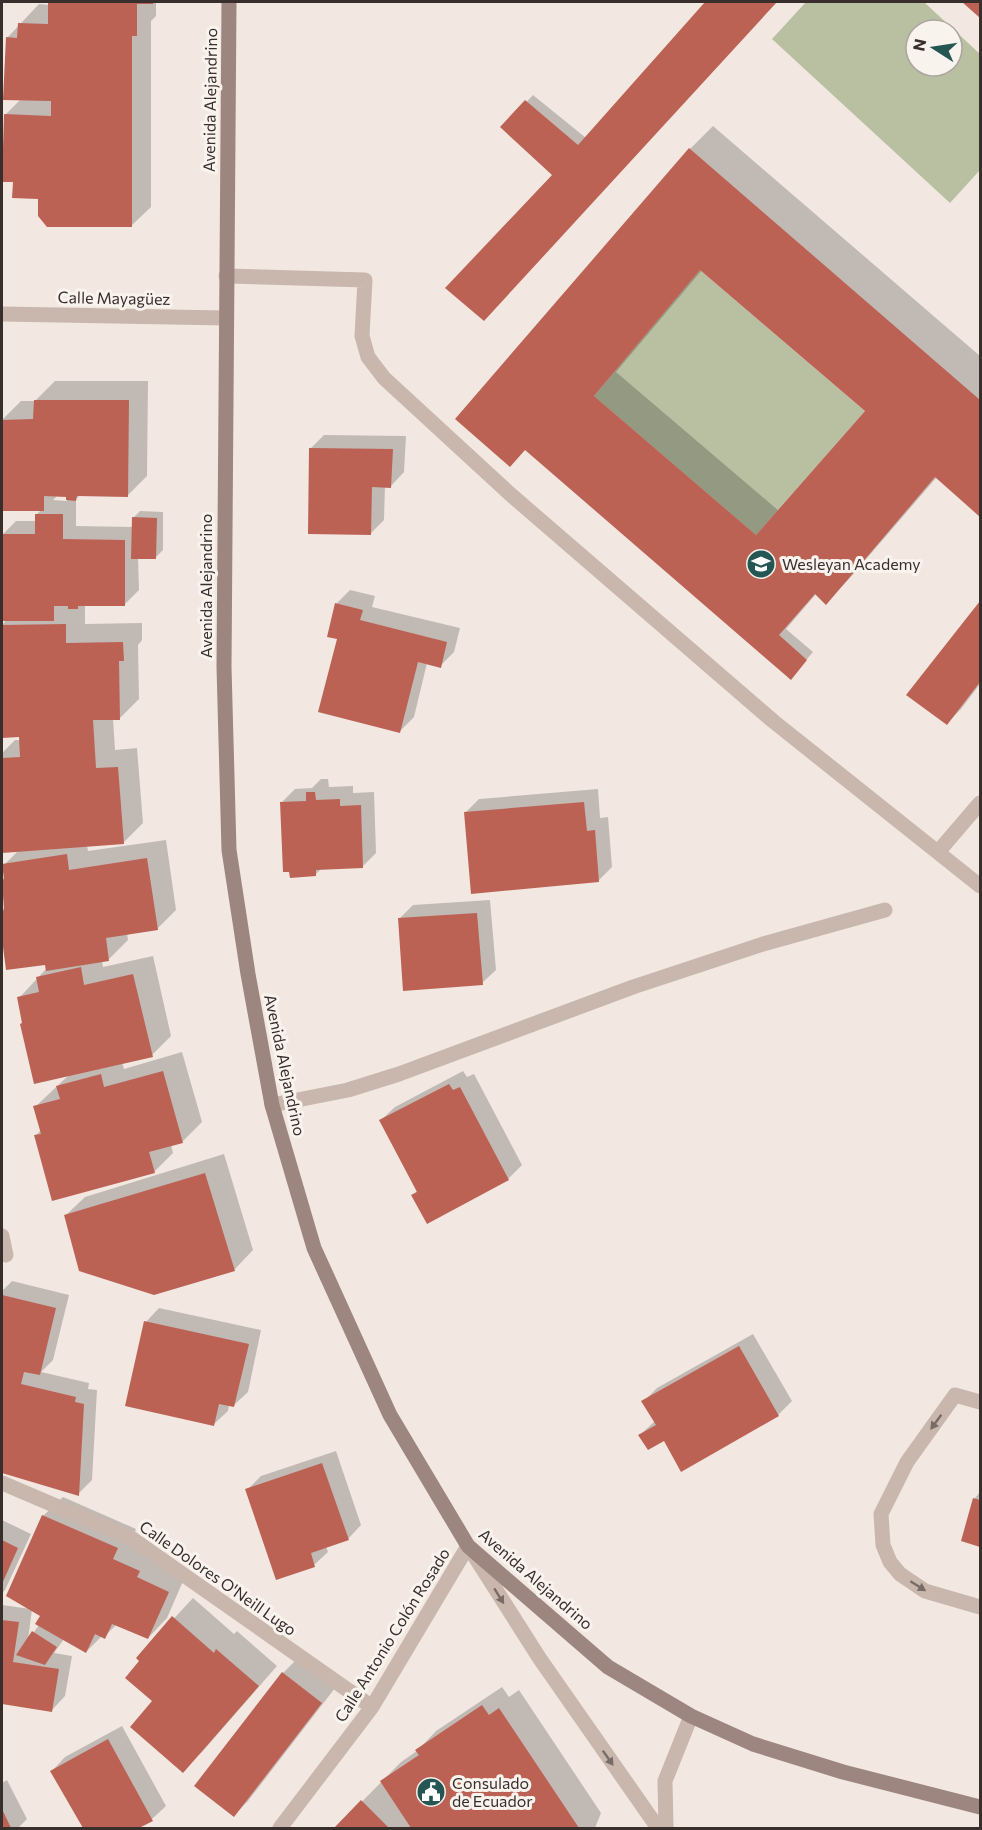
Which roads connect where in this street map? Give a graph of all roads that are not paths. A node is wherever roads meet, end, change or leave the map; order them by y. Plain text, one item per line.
1 (229, 2) edge
2 (226, 276) junction
3 (2, 314) edge
4 (226, 318) junction
5 (981, 803) edge
6 (938, 852) junction
7 (981, 886) edge
8 (885, 910) dead end
9 (272, 1105) junction
10 (2, 1236) edge
11 (6, 1255) dead end
12 (981, 1402) edge
13 (2, 1483) edge
14 (468, 1546) junction
15 (981, 1607) edge
16 (372, 1707) junction
17 (691, 1716) junction
18 (981, 1807) edge
19 (280, 1828) edge
20 (658, 1828) edge
21 (666, 1828) edge

1 - 2 street, Avenida Alejandrino
2 - 4 street, Avenida Alejandrino
2 - 6 street
3 - 4 street, Calle Mayagüez
4 - 9 street, Avenida Alejandrino
5 - 6 street
6 - 7 street
8 - 9 street
9 - 14 street, Avenida Alejandrino
10 - 11 street
12 -> 15 street
13 - 16 street, Calle Dolores O'Neill Lugo
14 - 16 street, Calle Antonio Colón Rosado
14 - 17 street, Avenida Alejandrino
14 -> 20 street
16 - 19 street, Calle Antonio Colón Rosado
17 - 18 street, Avenida Alejandrino
17 - 21 street

